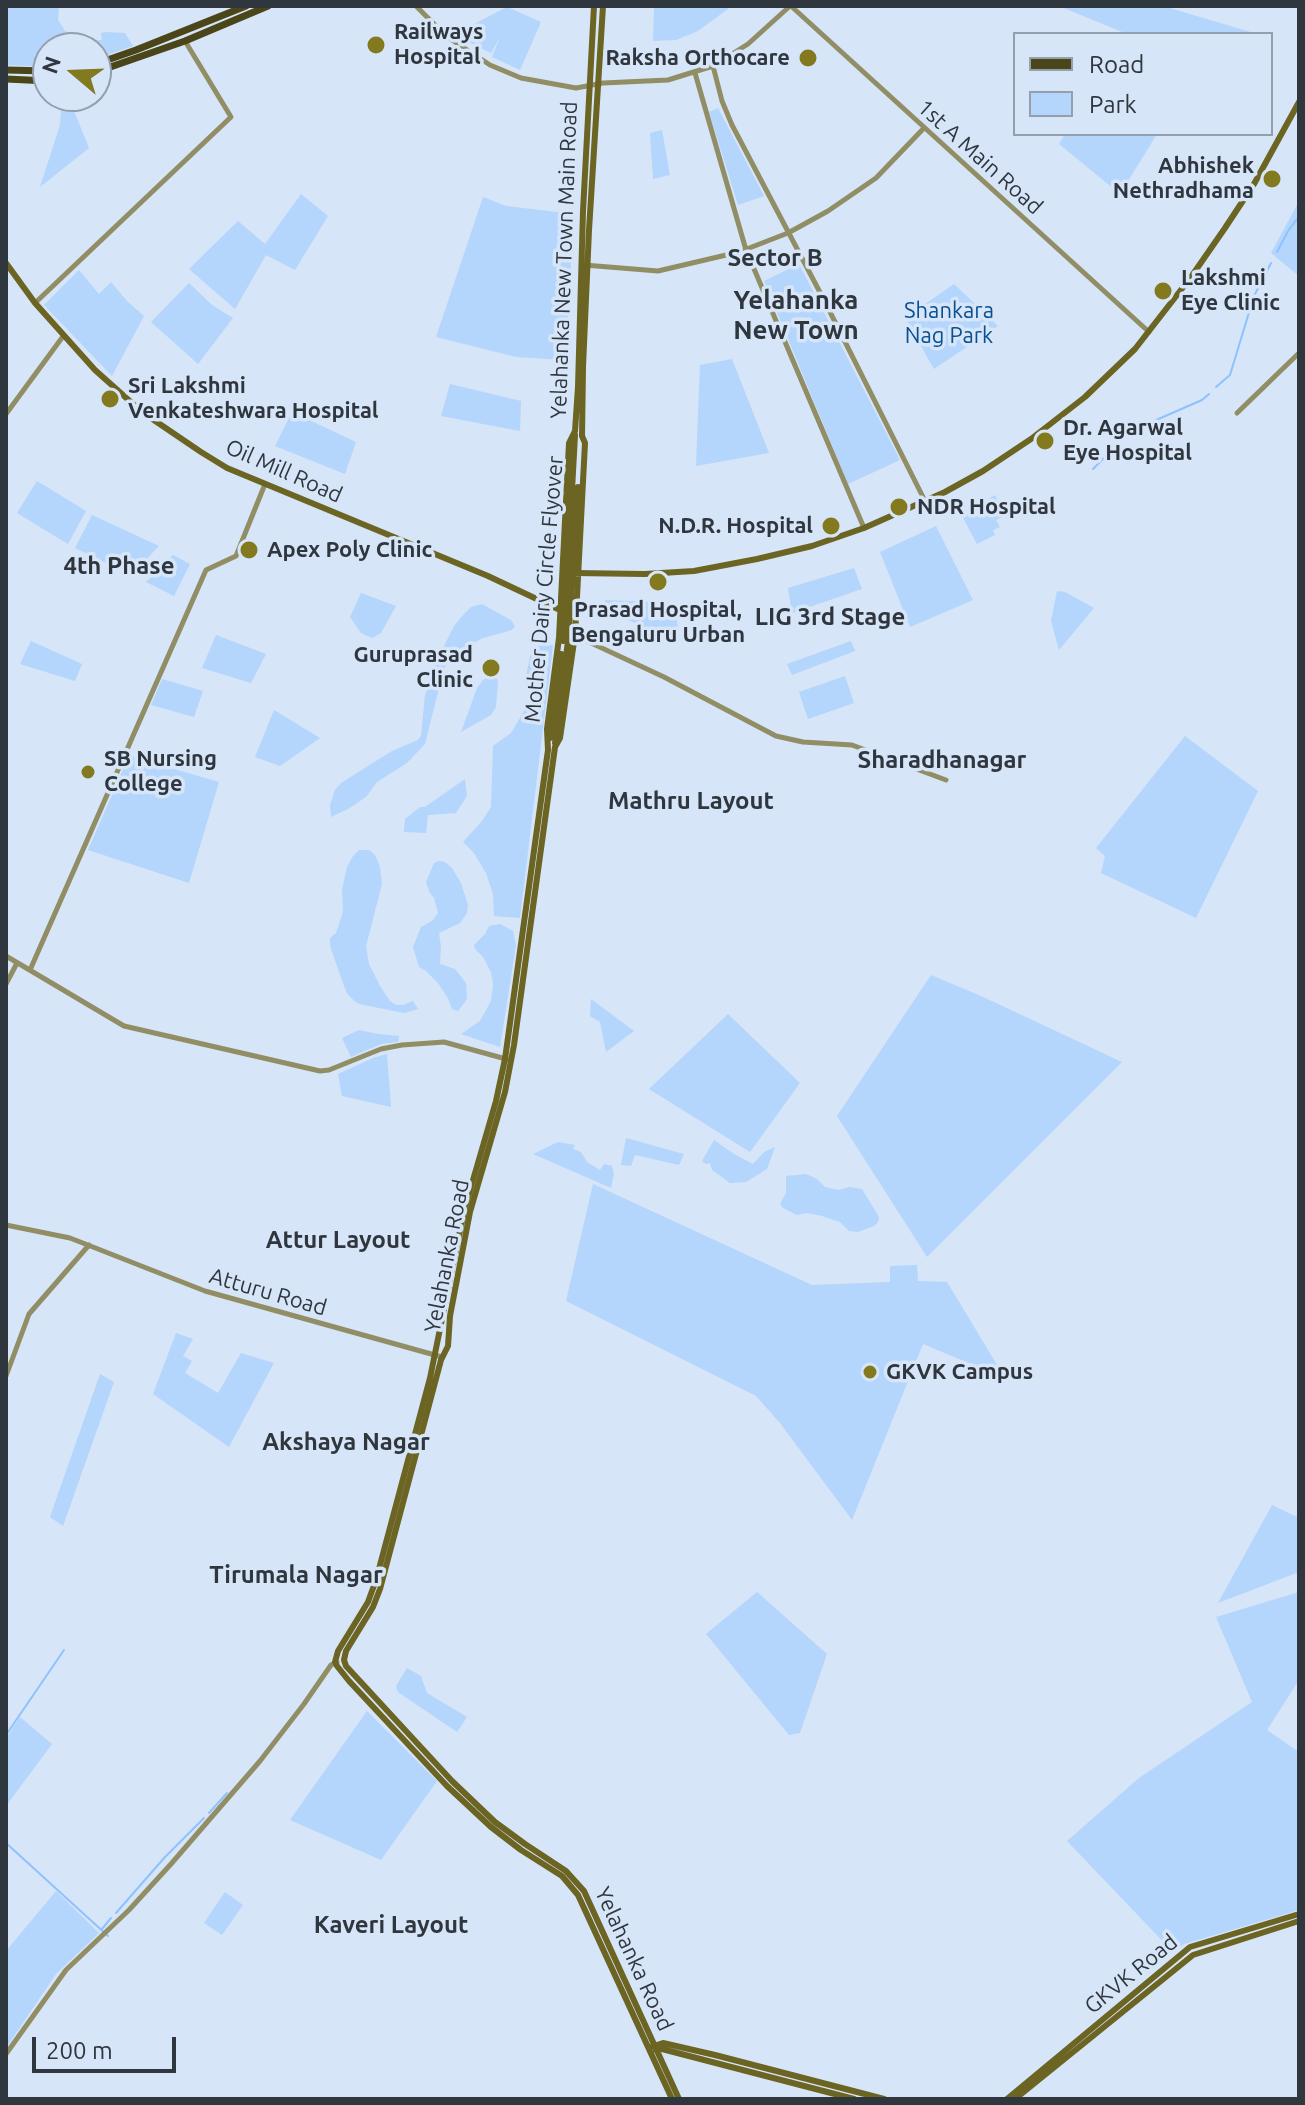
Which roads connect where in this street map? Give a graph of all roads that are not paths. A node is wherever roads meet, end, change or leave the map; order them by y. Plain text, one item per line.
1 (246, 6) edge
2 (268, 6) edge
3 (416, 6) edge
4 (594, 6) edge
5 (603, 6) edge
6 (790, 6) edge
7 (185, 41) junction
8 (140, 53) junction
9 (112, 60) edge
10 (112, 65) edge
11 (713, 66) junction
12 (6, 70) edge
13 (32, 71) edge
14 (695, 73) junction
15 (6, 79) edge
16 (32, 80) edge
17 (599, 84) junction
18 (590, 85) junction
19 (576, 88) junction
20 (589, 96) junction
21 (1299, 102) edge
22 (924, 128) junction
23 (788, 233) junction
24 (746, 250) junction
25 (6, 263) edge
26 (585, 265) junction
27 (35, 303) junction
28 (1149, 332) junction
29 (64, 335) junction
30 (1299, 353) edge
31 (1237, 413) dead end
32 (6, 414) edge
33 (578, 433) junction
34 (265, 484) junction
35 (925, 501) junction
36 (864, 528) junction
37 (561, 573) junction
38 (578, 573) junction
39 (560, 610) junction
40 (576, 611) junction
41 (575, 635) junction
42 (563, 640) junction
43 (552, 748) junction
44 (946, 780) dead end
45 (6, 956) edge
46 (17, 963) junction
47 (30, 970) junction
48 (6, 984) edge
49 (508, 1059) junction
50 (6, 1225) edge
51 (89, 1245) junction
52 (438, 1356) junction
53 (6, 1376) edge
54 (344, 1660) junction
55 (335, 1662) junction
56 (1299, 1914) edge
57 (1299, 1921) edge
58 (653, 2049) junction
59 (6, 2054) edge
60 (672, 2099) edge
61 (679, 2099) edge
62 (854, 2099) edge
63 (884, 2099) edge
64 (1007, 2099) edge
65 (1015, 2099) edge

1 - 8 main road
2 - 7 main road
3 - 19 street
4 - 18 main road, Yelahanka New Town Main Road
5 - 17 main road, Yelahanka New Town Main Road
6 - 11 street
6 - 22 street, 1st A Main Road
7 - 8 main road
7 - 27 street
8 - 9 main road
8 - 10 main road
11 - 14 street
11 - 23 street
12 - 13 main road
14 - 17 street
14 - 24 street
15 - 16 main road
17 - 18 street
17 - 26 main road, Yelahanka New Town Main Road
18 - 19 street
18 - 20 main road, Yelahanka New Town Main Road
19 - 20 street
20 - 26 main road, Yelahanka New Town Main Road
21 - 28 main road
22 - 23 street
22 - 28 street, 1st A Main Road
23 - 24 street
23 - 35 street
24 - 26 street
24 - 36 street
25 - 27 main road, Oil Mill Road
26 - 33 main road, Yelahanka New Town Main Road
27 - 29 main road, Oil Mill Road
28 - 35 main road
29 - 32 street
29 - 34 main road, Oil Mill Road
30 - 31 street
33 - 37 main road, Yelahanka New Town Main Road
33 - 38 main road, Yelahanka New Town Main Road
33 - 42 main road, Mother Dairy Circle Flyover, bridge
34 - 39 main road, Oil Mill Road
34 - 47 street
35 - 36 main road
36 - 38 main road
37 - 38 main road
37 - 39 main road, Yelahanka New Town Main Road
38 - 40 main road, Yelahanka Road
39 - 40 main road
39 - 42 main road
40 - 41 main road, Yelahanka Road
41 - 42 street
41 - 43 main road, Yelahanka Road
41 - 44 street
42 - 43 main road, Mother Dairy Circle Flyover
43 - 49 main road, Yelahanka Road
45 - 46 street
46 - 47 street
46 - 48 street
47 - 49 street
49 - 52 main road, Yelahanka Road
49 - 52 main road, Yelahanka Road
50 - 51 street, Atturu Road
51 - 52 street, Atturu Road
51 - 53 street
52 - 54 main road, Yelahanka Road
52 - 55 main road, Yelahanka Road
54 - 55 street
54 - 58 main road, Yelahanka Road
55 - 58 main road, Yelahanka Road
55 - 59 street
56 - 64 main road, GKVK Road
57 - 65 main road, GKVK Road
58 - 60 main road, Yelahanka Road
58 - 61 main road, Yelahanka Road
58 - 62 main road
58 - 63 main road

